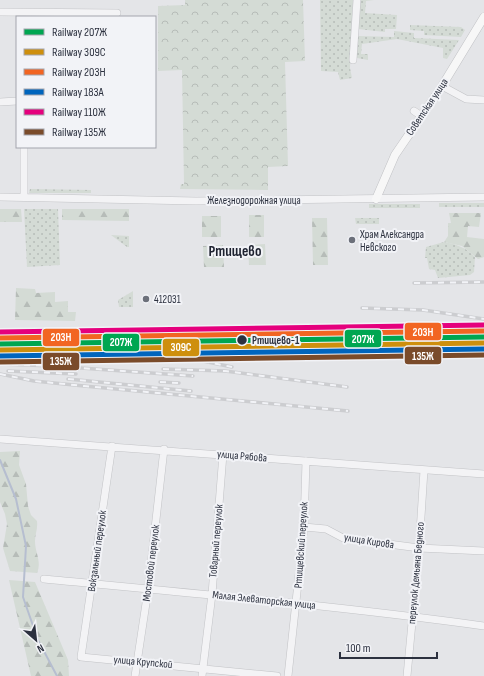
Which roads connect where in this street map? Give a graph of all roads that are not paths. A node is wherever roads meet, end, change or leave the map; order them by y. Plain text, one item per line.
1 (357, 0) edge
2 (0, 12) edge
3 (117, 13) dead end
4 (42, 15) edge
5 (484, 17) edge
6 (353, 60) dead end
7 (442, 86) junction
8 (16, 100) edge
9 (484, 100) edge
10 (0, 102) edge
11 (24, 148) edge
12 (0, 197) edge
13 (24, 197) junction
14 (484, 197) edge
15 (376, 199) junction
16 (0, 439) edge
17 (112, 446) junction
18 (164, 449) junction
19 (223, 454) junction
20 (306, 461) junction
21 (424, 470) junction
22 (484, 474) edge
23 (304, 527) junction
24 (419, 548) junction
25 (484, 551) edge
26 (44, 579) dead end
27 (92, 584) junction
28 (148, 590) junction
29 (212, 594) junction
30 (297, 603) junction
31 (412, 616) junction
32 (484, 626) edge
33 (81, 657) joint
34 (137, 662) junction
35 (202, 672) edge
36 (136, 676) edge
37 (277, 676) edge
38 (288, 676) edge
39 (407, 676) edge

1 - 6 street
2 - 4 street
3 - 4 street
5 - 7 main road, Советская улица
7 - 9 street
7 - 15 main road, Советская улица
8 - 10 street
11 - 13 street
12 - 13 street, Железнодорожная улица
13 - 15 street, Железнодорожная улица
14 - 15 street, Железнодорожная улица
16 - 17 street, улица Рябова
17 - 18 street, улица Рябова
17 - 27 street, Вокзальный переулок
18 - 19 street, улица Рябова
18 - 28 street, Мостовой переулок
19 - 20 street, улица Рябова
19 - 29 street, Товарный переулок
20 - 21 street, улица Рябова
20 - 23 street, Ртищевский переулок
21 - 22 street, улица Рябова
21 - 24 street, переулок Демьяна Бедного
23 - 24 street, улица Кирова
23 - 30 street, Ртищевский переулок
24 - 25 street, улица Кирова
24 - 31 street, переулок Демьяна Бедного
26 - 27 street, Малая Элеваторская улица
27 - 28 street, Малая Элеваторская улица
27 - 33 street, Вокзальный переулок
28 - 29 street, Малая Элеваторская улица
28 - 34 street, Мостовой переулок
29 - 30 street, Малая Элеваторская улица
29 - 35 street, Товарный переулок
30 - 31 street, Малая Элеваторская улица
30 - 38 street, Ртищевский переулок
31 - 32 street, Малая Элеваторская улица
31 - 39 street, переулок Демьяна Бедного
33 - 34 street, улица Крупской
34 - 35 street, улица Крупской
34 - 36 street, Мостовой переулок
35 - 37 street, улица Крупской

